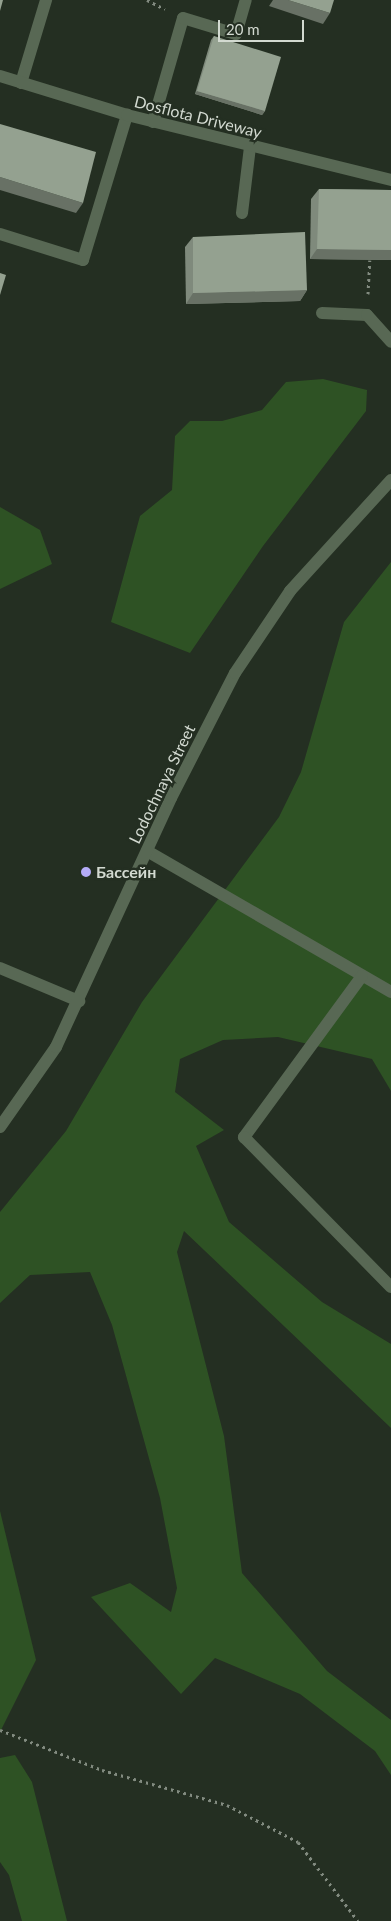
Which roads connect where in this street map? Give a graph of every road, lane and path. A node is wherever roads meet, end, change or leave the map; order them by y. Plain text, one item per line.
1 (46, 0) edge
2 (148, 0) edge
3 (246, 0) edge
4 (158, 5) dead end
5 (0, 76) edge
6 (21, 83) junction
7 (127, 115) junction
8 (152, 122) junction
9 (250, 147) junction
10 (391, 180) edge
11 (242, 213) dead end
12 (0, 234) edge
13 (370, 260) edge
14 (322, 313) dead end
15 (367, 316) junction
16 (391, 342) edge
17 (391, 480) edge
18 (147, 851) junction
19 (0, 968) edge
20 (362, 976) junction
21 (391, 992) edge
22 (79, 1001) junction
23 (0, 1128) edge
24 (391, 1287) edge
25 (0, 1730) edge
26 (358, 1921) edge

1 - 6 street
2 - 4 path
3 - 8 street
5 - 6 street, Dosflota Driveway
6 - 7 street, Dosflota Driveway
7 - 8 street, Dosflota Driveway
7 - 12 street
8 - 9 street, Dosflota Driveway
9 - 10 street, Dosflota Driveway
9 - 11 street
13 - 15 path
14 - 15 street
15 - 16 street
17 - 18 street, Lodochnaya Street
18 - 20 street
18 - 22 street, Lodochnaya Street
19 - 22 street
20 - 21 street
20 - 24 street
22 - 23 street, Lodochnaya Street
25 - 26 path

